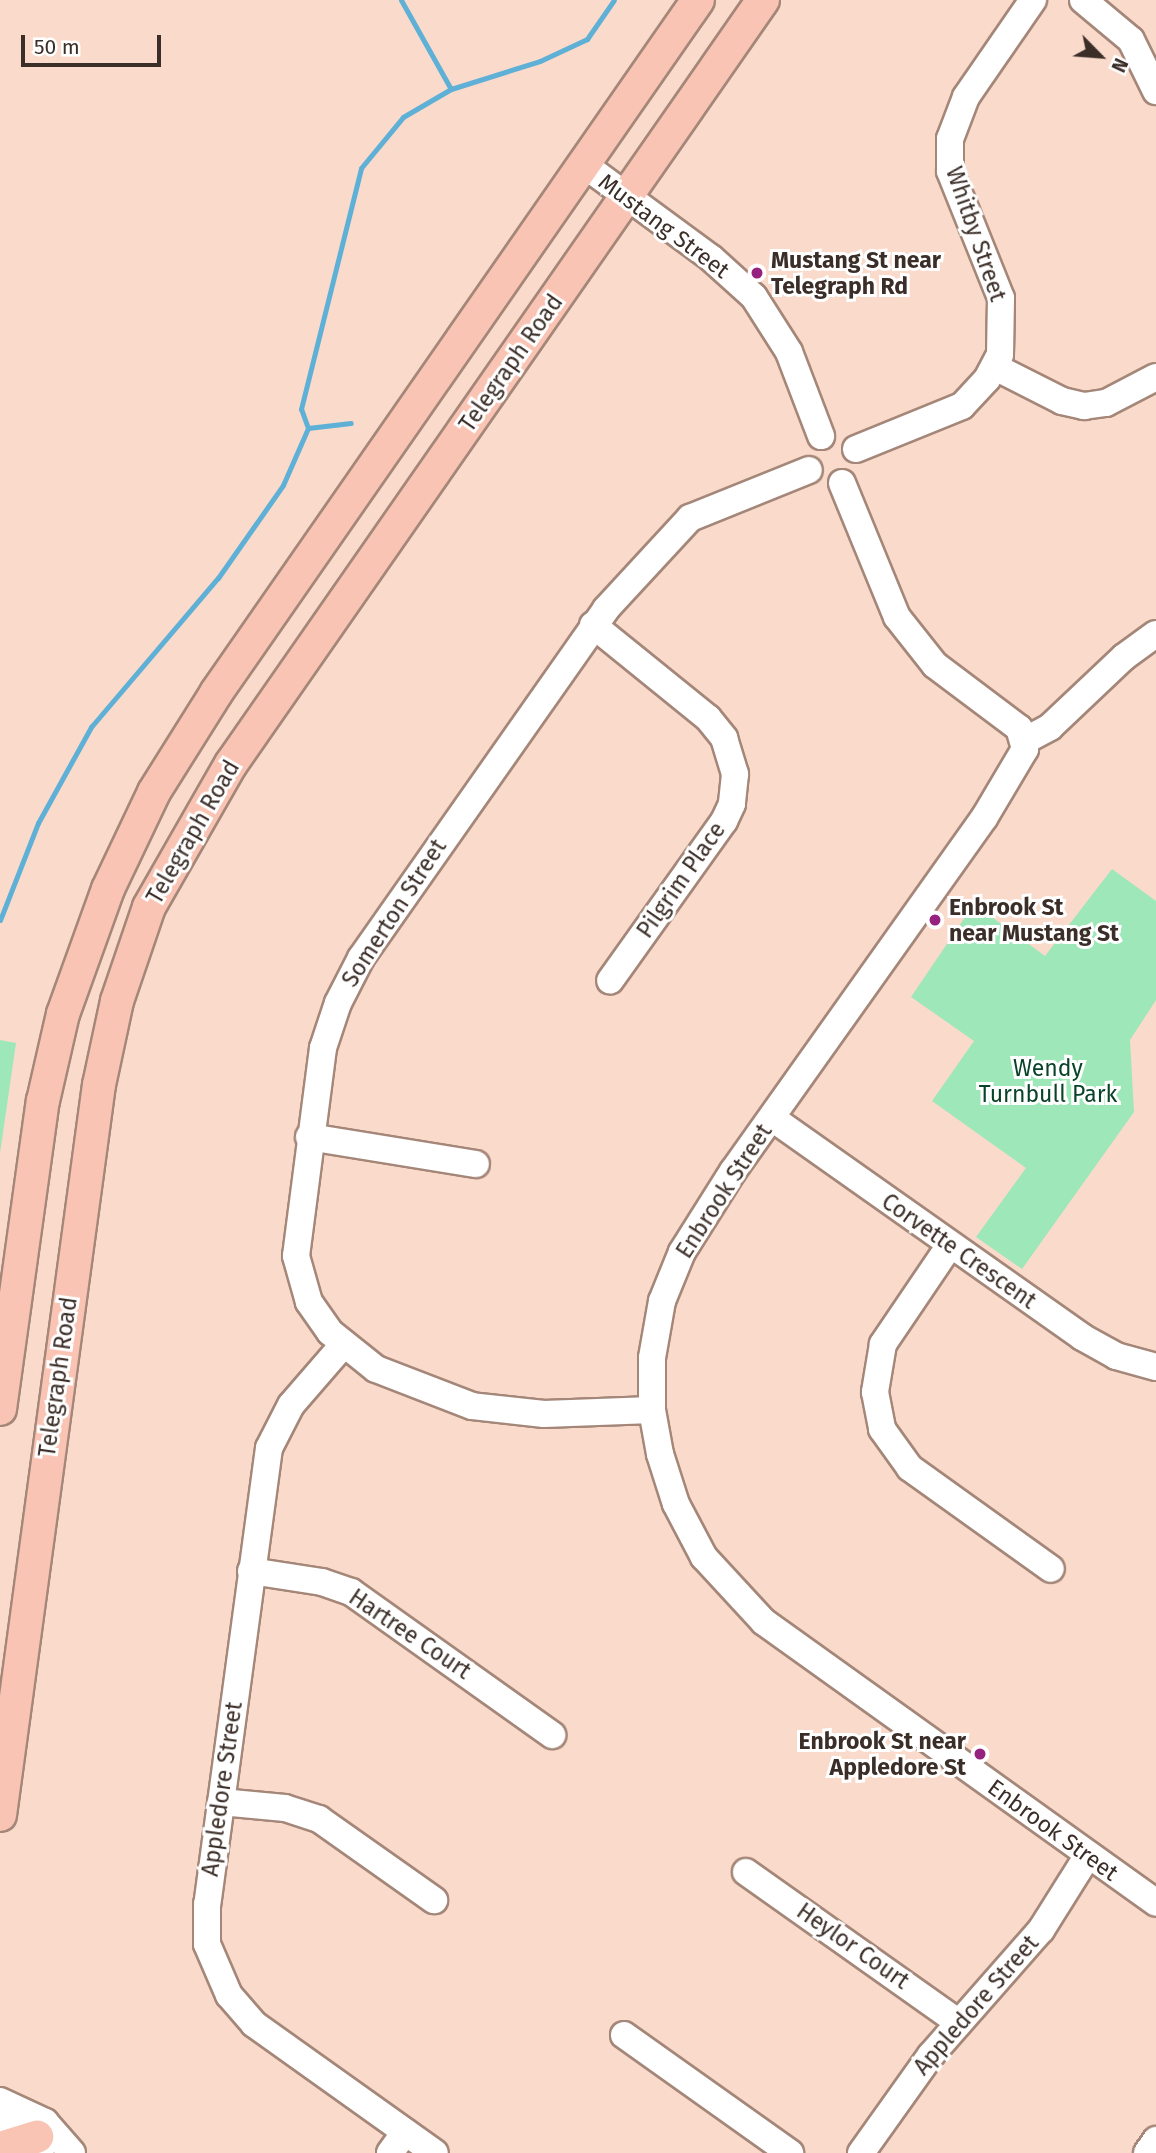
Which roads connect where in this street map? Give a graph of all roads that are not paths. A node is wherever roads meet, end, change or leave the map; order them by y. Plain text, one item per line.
1 (698, 0) edge
2 (763, 0) edge
3 (1033, 0) edge
4 (1083, 0) edge
5 (1156, 91) edge
6 (583, 164) junction
7 (626, 196) junction
8 (995, 367) junction
9 (1156, 377) edge
10 (821, 436) junction
11 (856, 449) junction
12 (809, 470) junction
13 (842, 483) junction
14 (593, 625) junction
15 (1156, 634) edge
16 (1026, 740) junction
17 (610, 981) dead end
18 (772, 1118) junction
19 (309, 1137) junction
20 (476, 1164) dead end
21 (950, 1245) junction
22 (343, 1345) junction
23 (1156, 1367) edge
24 (0, 1409) edge
25 (652, 1410) junction
26 (1051, 1569) dead end
27 (251, 1571) junction
28 (552, 1735) dead end
29 (220, 1802) junction
30 (0, 1815) edge
31 (1088, 1855) junction
32 (746, 1872) dead end
33 (434, 1900) dead end
34 (1156, 1903) edge
35 (958, 2022) junction
36 (624, 2035) dead end
37 (0, 2101) edge
38 (0, 2121) edge
39 (37, 2137) junction
40 (1156, 2140) edge
41 (398, 2143) edge
42 (0, 2148) edge
43 (72, 2153) edge
44 (435, 2153) edge
45 (790, 2153) edge
46 (861, 2153) edge
47 (1147, 2153) edge

1 - 6 main road, Telegraph Road
2 - 7 main road, Telegraph Road
3 - 8 street, Whitby Street
4 - 5 street
6 - 7 street, Mustang Street
6 - 24 main road, Telegraph Road
7 - 10 street, Mustang Street
7 - 30 main road, Telegraph Road
8 - 9 street
8 - 11 street, Whitby Street
10 - 11 street
10 - 12 street
11 - 13 street
12 - 13 street
12 - 14 street, Somerton Street
13 - 16 street
14 - 17 street, Pilgrim Place
14 - 19 street, Somerton Street
15 - 16 street
16 - 18 street, Enbrook Street
18 - 21 street, Corvette Crescent
18 - 25 street, Enbrook Street
19 - 20 street
19 - 22 street, Somerton Street
21 - 23 street, Corvette Crescent
21 - 26 street
22 - 25 street, Somerton Street
22 - 27 street, Appledore Street
25 - 31 street, Enbrook Street
27 - 28 street, Hartree Court
27 - 29 street, Appledore Street
29 - 33 street
29 - 41 street, Appledore Street
31 - 34 street, Enbrook Street
31 - 35 street, Appledore Street
32 - 35 street, Heylor Court
35 - 46 street, Appledore Street
36 - 45 street
37 - 43 street
38 - 39 street
39 - 42 main road
39 - 43 street
40 - 47 street
41 - 44 street, Appledore Street

